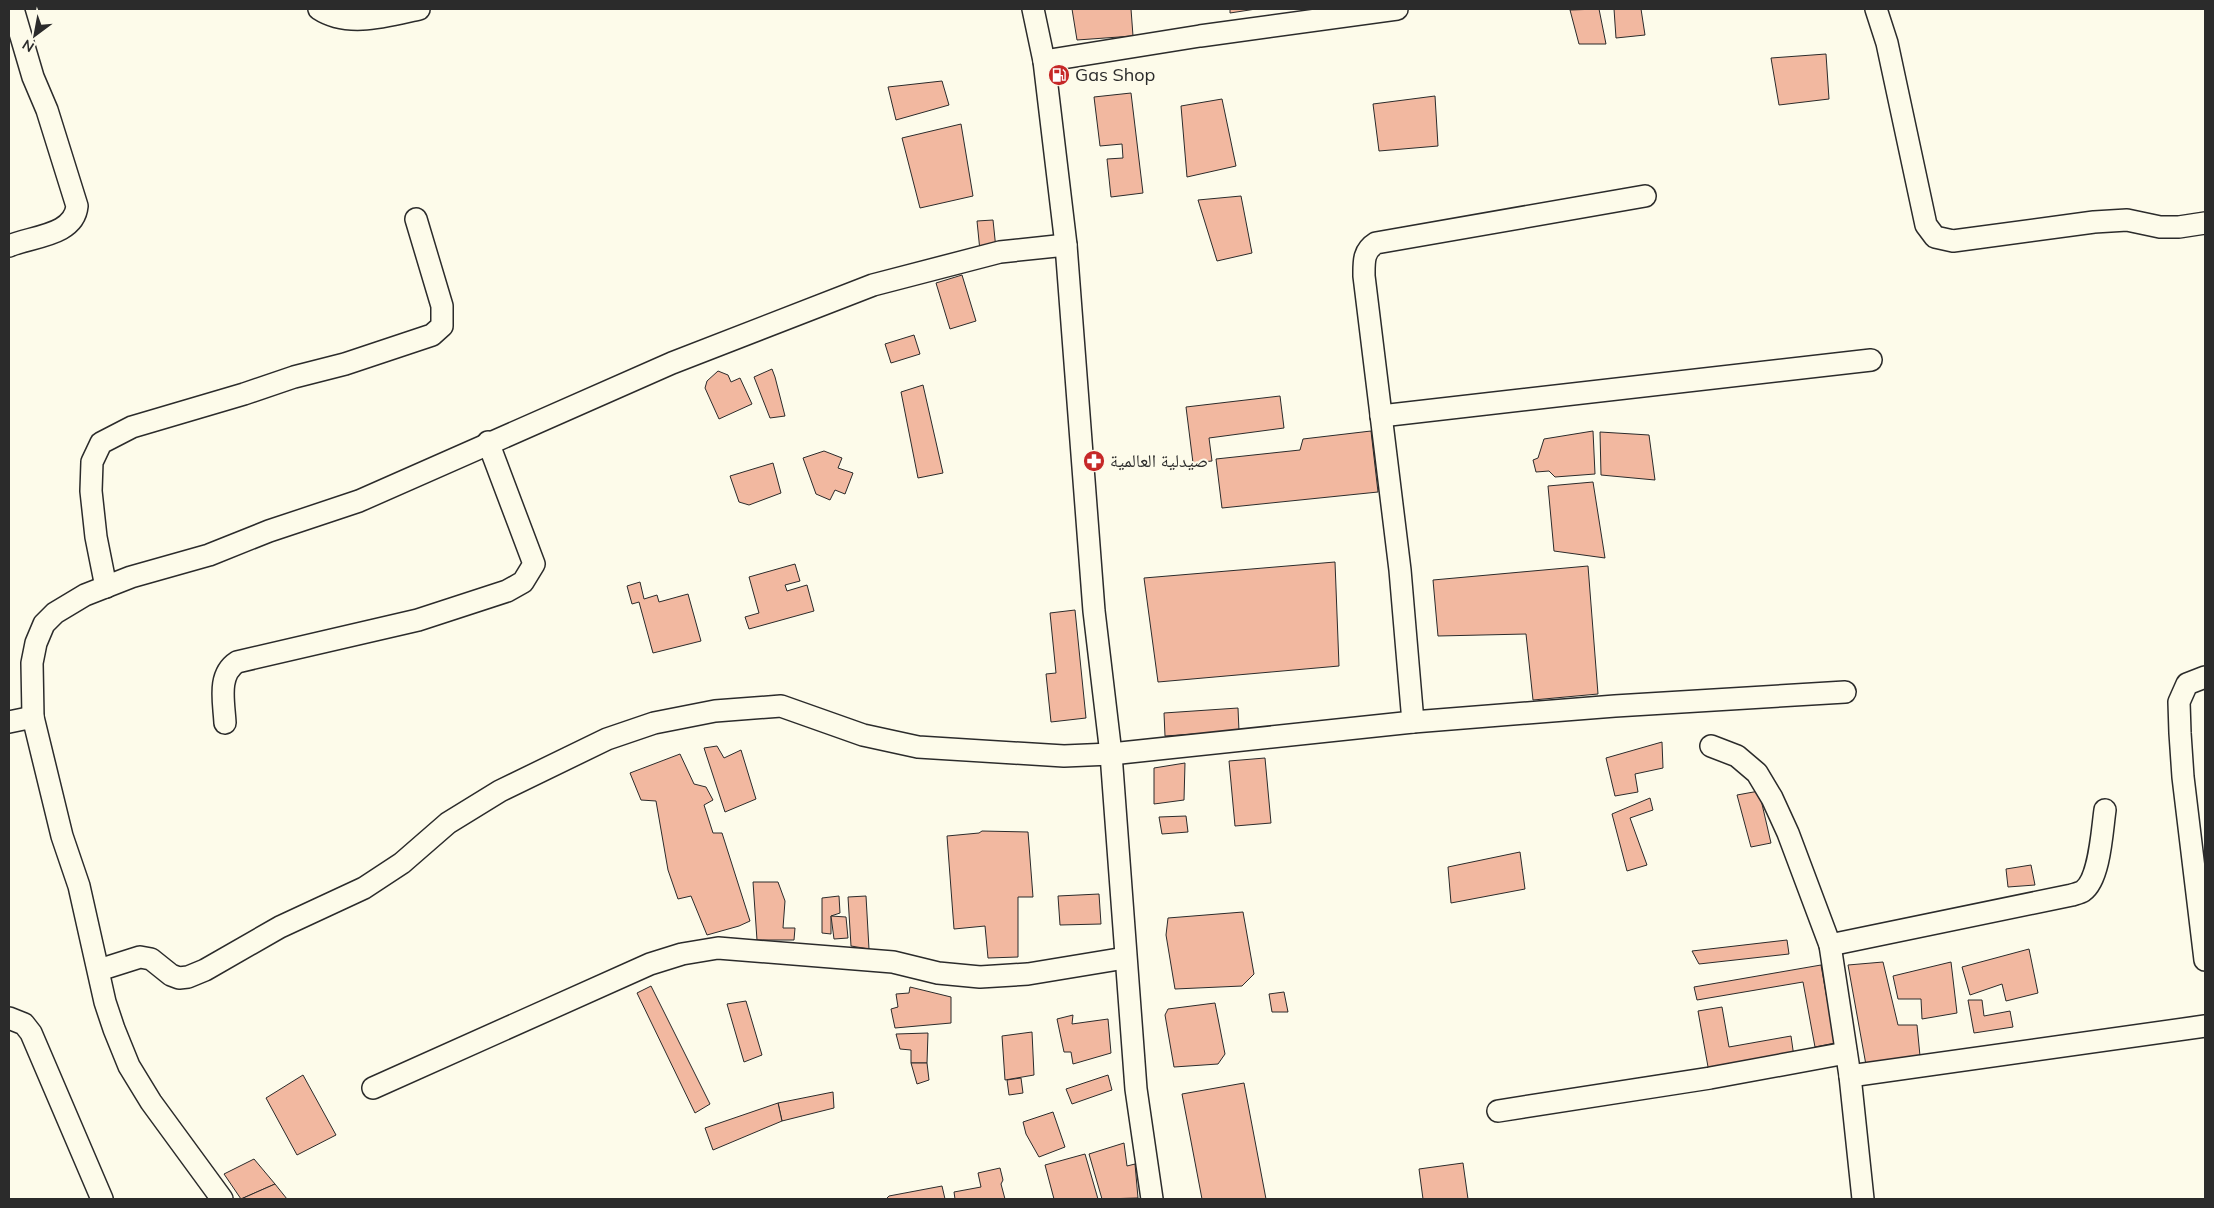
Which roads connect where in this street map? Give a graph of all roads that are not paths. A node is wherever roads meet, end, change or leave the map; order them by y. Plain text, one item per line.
1 (14, 9) edge
2 (319, 9) edge
3 (419, 9) edge
4 (1033, 9) edge
5 (1397, 9) edge
6 (1876, 9) edge
7 (1044, 61) junction
8 (1645, 196) dead end
9 (416, 219) dead end
10 (2205, 222) edge
11 (1066, 244) junction
12 (9, 246) edge
13 (1871, 360) dead end
14 (1381, 416) junction
15 (488, 442) junction
16 (106, 587) junction
17 (2205, 678) edge
18 (1845, 692) dead end
19 (33, 717) junction
20 (9, 722) edge
21 (1413, 722) junction
22 (225, 723) dead end
23 (1711, 746) dead end
24 (1111, 754) junction
25 (2105, 810) dead end
26 (2200, 879) edge
27 (1830, 944) junction
28 (1125, 958) junction
29 (2205, 960) edge
30 (99, 970) junction
31 (9, 1018) edge
32 (2205, 1026) edge
33 (1846, 1052) junction
34 (1850, 1076) junction
35 (373, 1088) dead end
36 (1498, 1111) dead end
37 (216, 1198) edge
38 (102, 1199) edge
39 (1152, 1199) edge
40 (1863, 1199) edge

1 - 12 street
2 - 3 street
4 - 7 street
5 - 7 street
6 - 10 street
7 - 11 street
8 - 14 street
9 - 16 street
11 - 15 street
11 - 24 street
13 - 14 street
14 - 21 street
15 - 16 street
15 - 22 street
16 - 19 street
17 - 26 street
18 - 21 street
19 - 20 street
19 - 30 street
21 - 24 street
23 - 27 street
24 - 28 street
24 - 30 street
25 - 27 street
26 - 29 street
27 - 33 street
28 - 35 street
28 - 39 street
30 - 37 street
31 - 38 street
32 - 34 street
33 - 34 street
33 - 36 street
34 - 40 street

